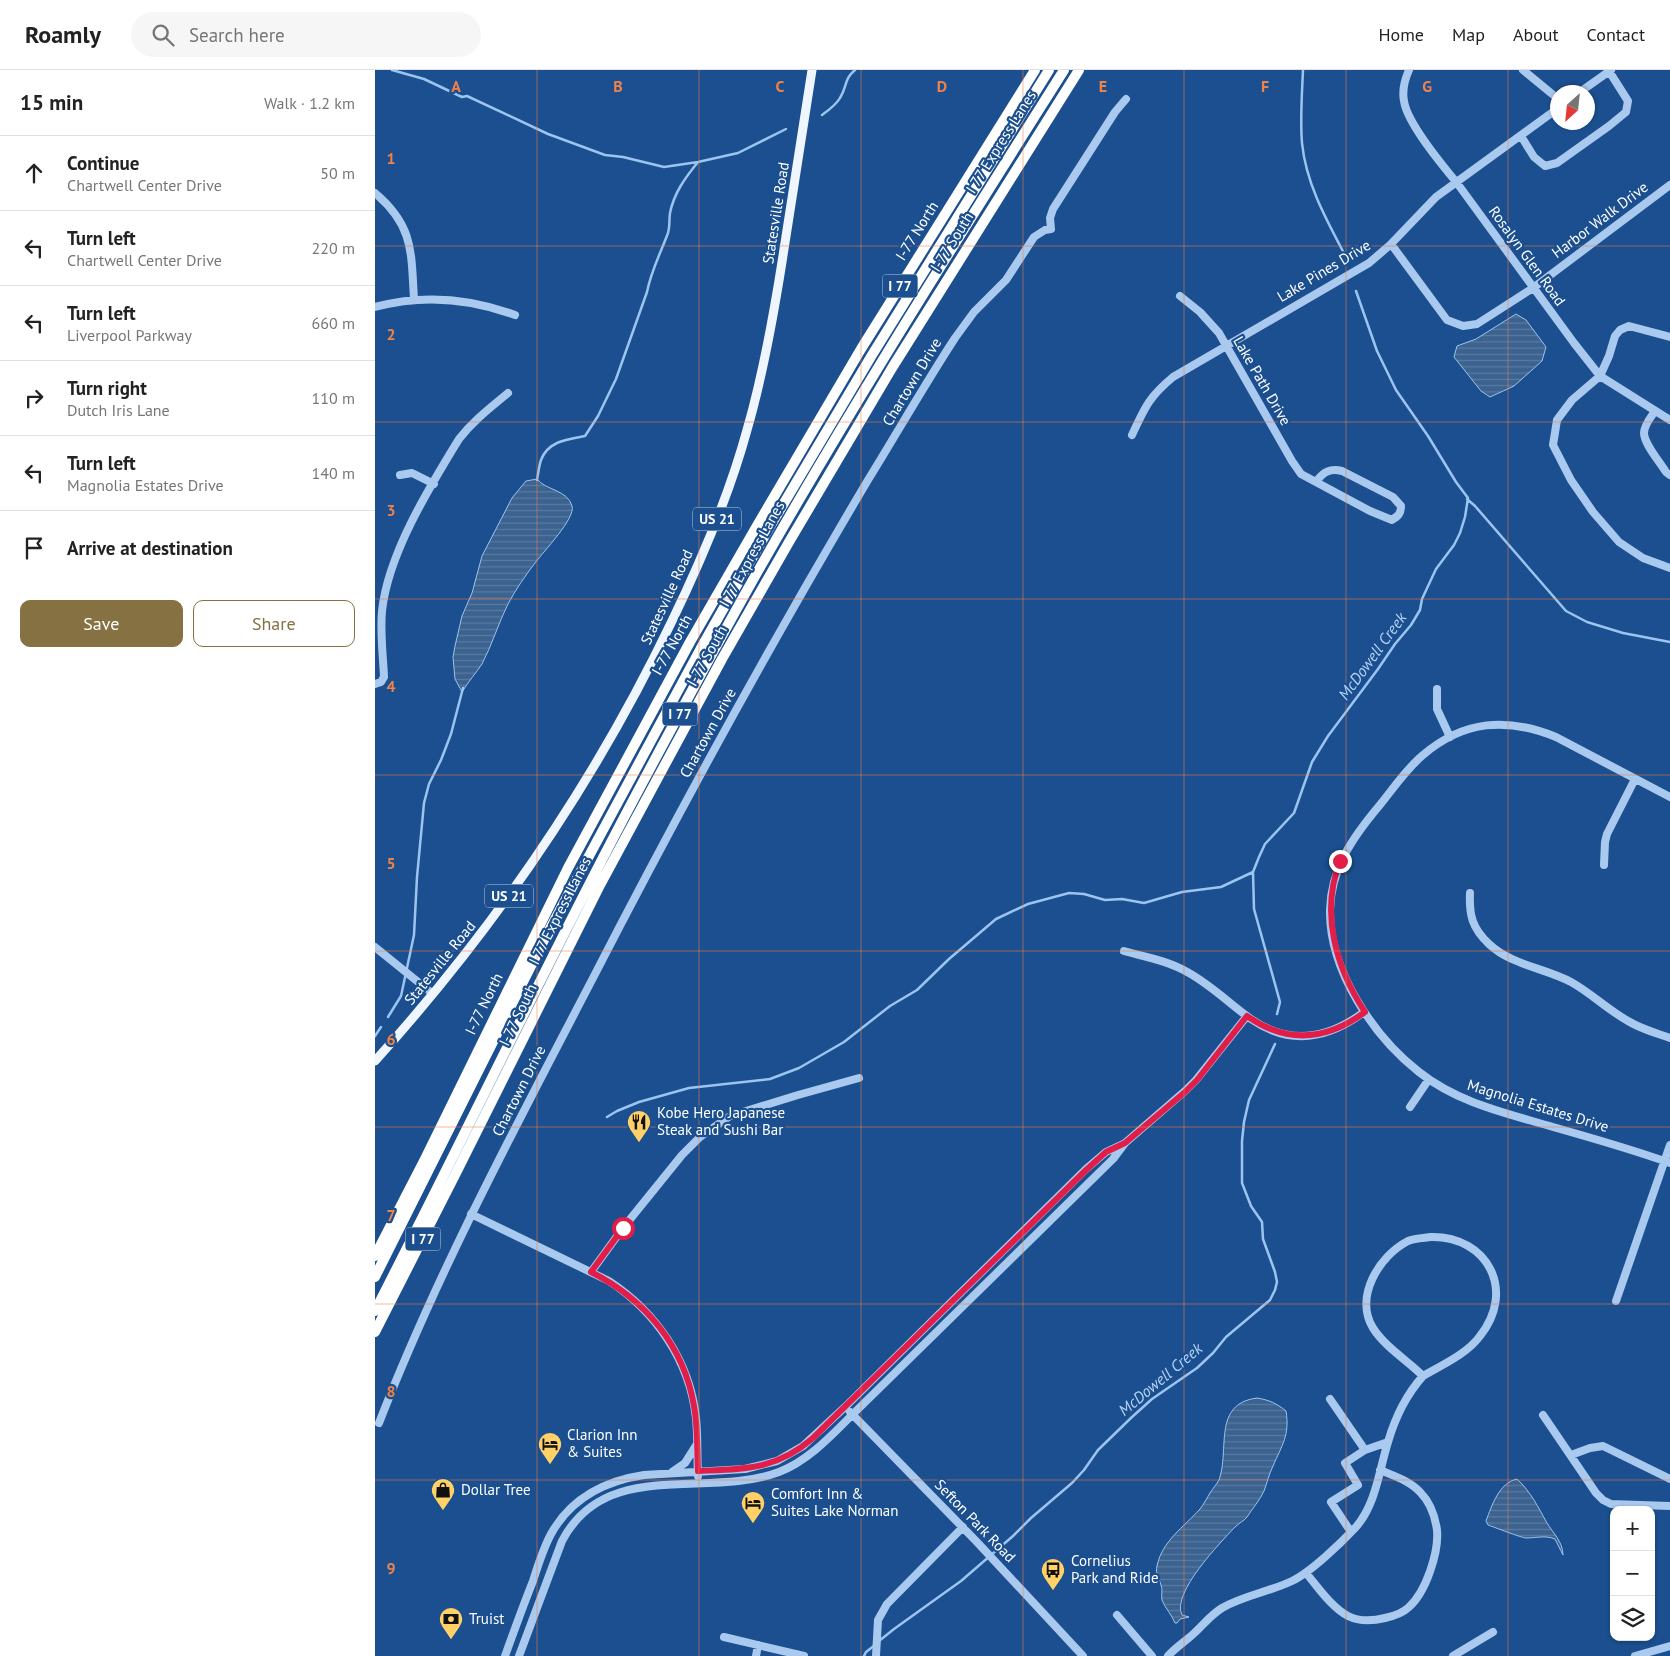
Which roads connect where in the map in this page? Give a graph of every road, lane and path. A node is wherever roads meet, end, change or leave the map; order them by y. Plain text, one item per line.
1 (812, 70) edge
2 (1035, 70) edge
3 (1049, 70) edge
4 (1064, 70) edge
5 (1079, 70) edge
6 (1523, 70) edge
7 (1610, 70) edge
8 (1407, 74) edge
9 (1590, 85) edge
10 (1550, 92) edge
11 (1127, 99) dead end
12 (1550, 114) edge
13 (1521, 136) junction
14 (1021, 138) junction
15 (1457, 183) junction
16 (1670, 185) edge
17 (375, 193) edge
18 (979, 227) junction
19 (1391, 244) junction
20 (1533, 288) junction
21 (1180, 296) dead end
22 (414, 299) junction
23 (375, 307) edge
24 (515, 314) dead end
25 (1670, 337) edge
26 (1227, 345) junction
27 (1600, 376) junction
28 (508, 394) dead end
29 (1655, 411) junction
30 (1670, 420) edge
31 (825, 433) junction
32 (1132, 435) dead end
33 (400, 475) dead end
34 (1670, 475) edge
35 (1316, 482) junction
36 (434, 484) junction
37 (769, 505) junction
38 (1670, 568) edge
39 (375, 684) edge
40 (1437, 689) dead end
41 (1450, 737) junction
42 (1635, 779) junction
43 (1670, 797) edge
44 (1604, 865) dead end
45 (1470, 893) dead end
46 (375, 947) edge
47 (1124, 951) dead end
48 (433, 994) junction
49 (1365, 1012) junction
50 (1247, 1016) junction
51 (1670, 1038) edge
52 (375, 1061) edge
53 (859, 1078) dead end
54 (1429, 1079) junction
55 (1411, 1107) dead end
56 (1125, 1143) junction
57 (1670, 1145) edge
58 (1667, 1162) edge
59 (471, 1214) junction
60 (394, 1219) junction
61 (375, 1248) edge
62 (375, 1256) edge
63 (591, 1272) junction
64 (375, 1277) edge
65 (1616, 1301) dead end
66 (375, 1311) edge
67 (375, 1332) edge
68 (1423, 1376) junction
69 (1330, 1399) dead end
70 (845, 1406) junction
71 (853, 1414) junction
72 (1543, 1415) dead end
73 (379, 1423) dead end
74 (1388, 1442) junction
75 (697, 1444) junction
76 (1365, 1450) junction
77 (1571, 1455) junction
78 (1380, 1470) junction
79 (698, 1471) junction
80 (671, 1473) junction
81 (1670, 1479) edge
82 (699, 1483) junction
83 (1670, 1506) edge
84 (963, 1527) junction
85 (1351, 1532) junction
86 (1306, 1573) junction
87 (1117, 1615) dead end
88 (1493, 1632) dead end
89 (724, 1637) dead end
90 (758, 1645) junction
91 (1670, 1646) edge
92 (505, 1656) edge
93 (519, 1656) edge
94 (755, 1656) edge
95 (804, 1656) edge
96 (875, 1656) edge
97 (1083, 1656) edge
98 (1152, 1656) edge
99 (1168, 1656) edge
100 (1453, 1656) edge
101 (1635, 1656) edge

1 - 48 main road, Statesville Road / US 21
2 - 37 highway, I-77 North / I 77
3 - 31 highway, I 77 Express Lanes / I 77
4 - 14 highway, I 77 Express Lanes / I 77
5 - 18 highway, I-77 South / I 77
6 - 10 street
7 - 9 street
7 - 13 street
8 - 15 street, Rosalyn Glen Road
11 - 59 street, Chartown Drive
12 - 13 street, Lake Pines Drive
13 - 15 street, Lake Pines Drive
14 - 18 highway
14 - 66 highway, I 77 Express Lanes / I 77
15 - 19 street, Lake Pines Drive
15 - 20 street, Rosalyn Glen Road
16 - 20 street, Harbor Walk Drive
17 - 22 street
18 - 67 highway, I-77 South / I 77
19 - 20 street, Harbor Walk Drive
19 - 26 street, Lake Pines Drive
20 - 27 street, Rosalyn Glen Road
21 - 26 street, Lake Path Drive
22 - 23 street
22 - 24 street
25 - 27 street
26 - 32 street, Lake Pines Drive
26 - 35 street, Lake Path Drive
27 - 29 street, Rosalyn Glen Road
27 - 38 street
28 - 36 street
29 - 30 street, Rosalyn Glen Road
29 - 34 street
31 - 37 highway
31 - 64 highway, I 77 Express Lanes / I 77
33 - 36 street
35 - 35 street, Lake Path Drive
36 - 39 street
37 - 60 highway, I-77 North / I 77
40 - 41 street
41 - 42 street, Magnolia Estates Drive
41 - 49 street, Magnolia Estates Drive
42 - 43 street, Magnolia Estates Drive
42 - 44 street
45 - 51 street
46 - 48 street
47 - 50 street
48 - 52 main road, Statesville Road / US 21
49 - 50 street
49 - 54 street, Magnolia Estates Drive
50 - 56 street
53 - 63 street
54 - 55 street
54 - 58 street, Magnolia Estates Drive
56 - 70 street
56 - 71 street
57 - 58 street
58 - 65 street
59 - 63 street
59 - 73 street, Chartown Drive
60 - 61 highway
60 - 62 highway, I-77 North / I 77
63 - 75 street
68 - 68 street
68 - 74 street
69 - 76 street
70 - 71 street, Sefton Park Road
70 - 79 street
71 - 82 street
71 - 84 street, Sefton Park Road
72 - 77 street
74 - 76 street
74 - 78 street
75 - 79 street
75 - 80 street
76 - 85 street
77 - 81 street
77 - 83 street
78 - 85 street
78 - 86 street
79 - 80 street
79 - 82 street
80 - 92 street
82 - 93 street
84 - 96 street
84 - 97 street, Sefton Park Road
85 - 86 street
86 - 99 street
87 - 98 street
88 - 100 street
89 - 90 street
90 - 94 street
90 - 95 street
91 - 101 street

